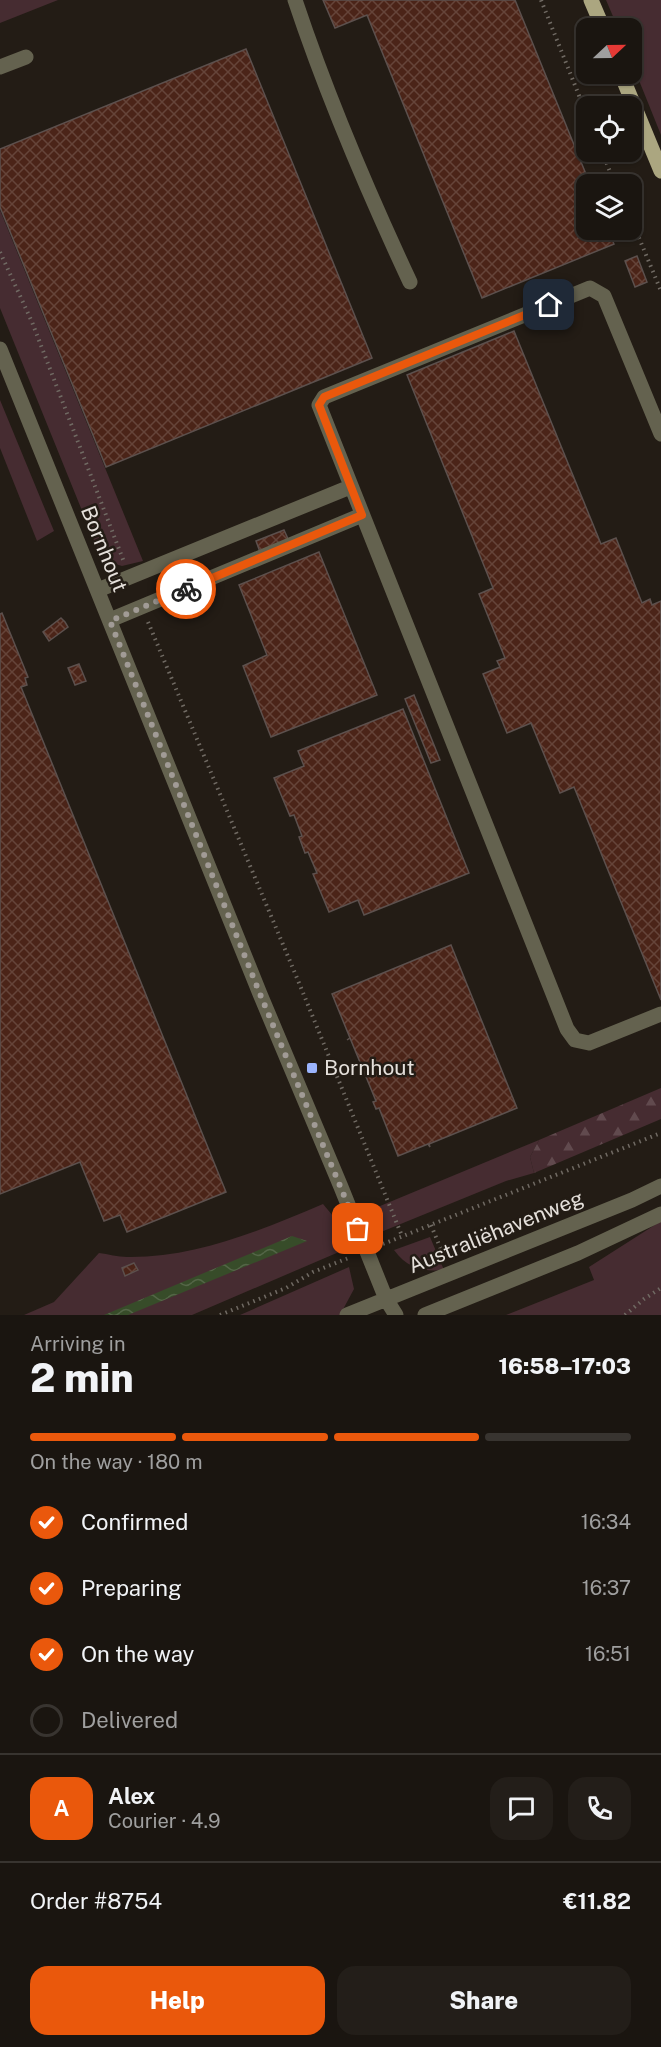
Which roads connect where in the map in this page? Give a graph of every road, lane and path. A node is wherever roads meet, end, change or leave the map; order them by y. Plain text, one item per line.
1 (295, 0) edge
2 (541, 0) edge
3 (591, 0) edge
4 (599, 18) edge
5 (26, 57) dead end
6 (0, 67) edge
7 (625, 84) edge
8 (579, 96) edge
9 (661, 171) edge
10 (640, 240) edge
11 (0, 252) edge
12 (410, 282) dead end
13 (661, 291) edge
14 (0, 349) edge
15 (661, 434) edge
16 (350, 487) junction
17 (362, 515) junction
18 (130, 578) junction
19 (98, 590) junction
20 (142, 608) junction
21 (110, 621) junction
22 (661, 1014) edge
23 (661, 1133) edge
24 (661, 1186) edge
25 (661, 1214) edge
26 (402, 1236) junction
27 (387, 1243) dead end
28 (348, 1258) dead end
29 (661, 1288) edge
30 (386, 1299) junction
31 (220, 1315) edge
32 (347, 1315) edge
33 (396, 1315) edge
34 (426, 1315) edge
35 (625, 1315) edge

1 - 12 street
2 - 8 path
3 - 4 main road
5 - 6 street
7 - 9 main road
10 - 13 path
11 - 18 path
14 - 19 street, Bornhout
15 - 16 street
16 - 17 street
16 - 18 street
17 - 20 street
17 - 22 street
18 - 19 street
19 - 21 street, Bornhout
20 - 21 street
20 - 26 path
21 - 30 street, Bornhout
23 - 26 path
24 - 30 street, Australiëhavenweg
25 - 34 street
26 - 27 path
28 - 31 path
29 - 35 path
30 - 32 street, Australiëhavenweg
30 - 33 street, Bornhout

